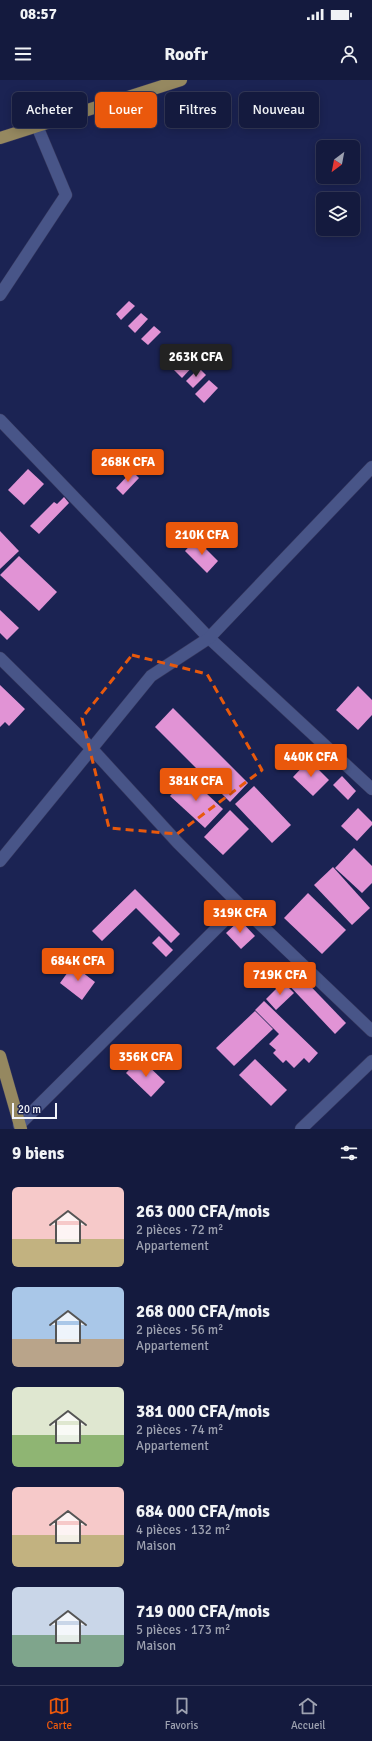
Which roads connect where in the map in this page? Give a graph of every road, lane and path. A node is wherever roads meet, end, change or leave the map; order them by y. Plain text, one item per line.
1 (180, 80) edge
2 (87, 110) edge
3 (31, 128) edge
4 (38, 128) edge
5 (0, 138) edge
6 (0, 295) edge
7 (0, 420) edge
8 (372, 468) edge
9 (367, 481) edge
10 (209, 638) junction
11 (0, 658) edge
12 (92, 748) junction
13 (372, 789) edge
14 (0, 861) edge
15 (240, 905) junction
16 (372, 1031) edge
17 (0, 1056) edge
18 (372, 1060) edge
19 (20, 1127) edge
20 (301, 1129) edge

1 - 2 main road
3 - 5 main road
4 - 6 street
7 - 10 street
8 - 9 street
9 - 10 street
10 - 12 street
10 - 13 street
11 - 12 street
12 - 14 street
12 - 15 street
15 - 16 street
15 - 19 street
17 - 19 main road
18 - 20 street

